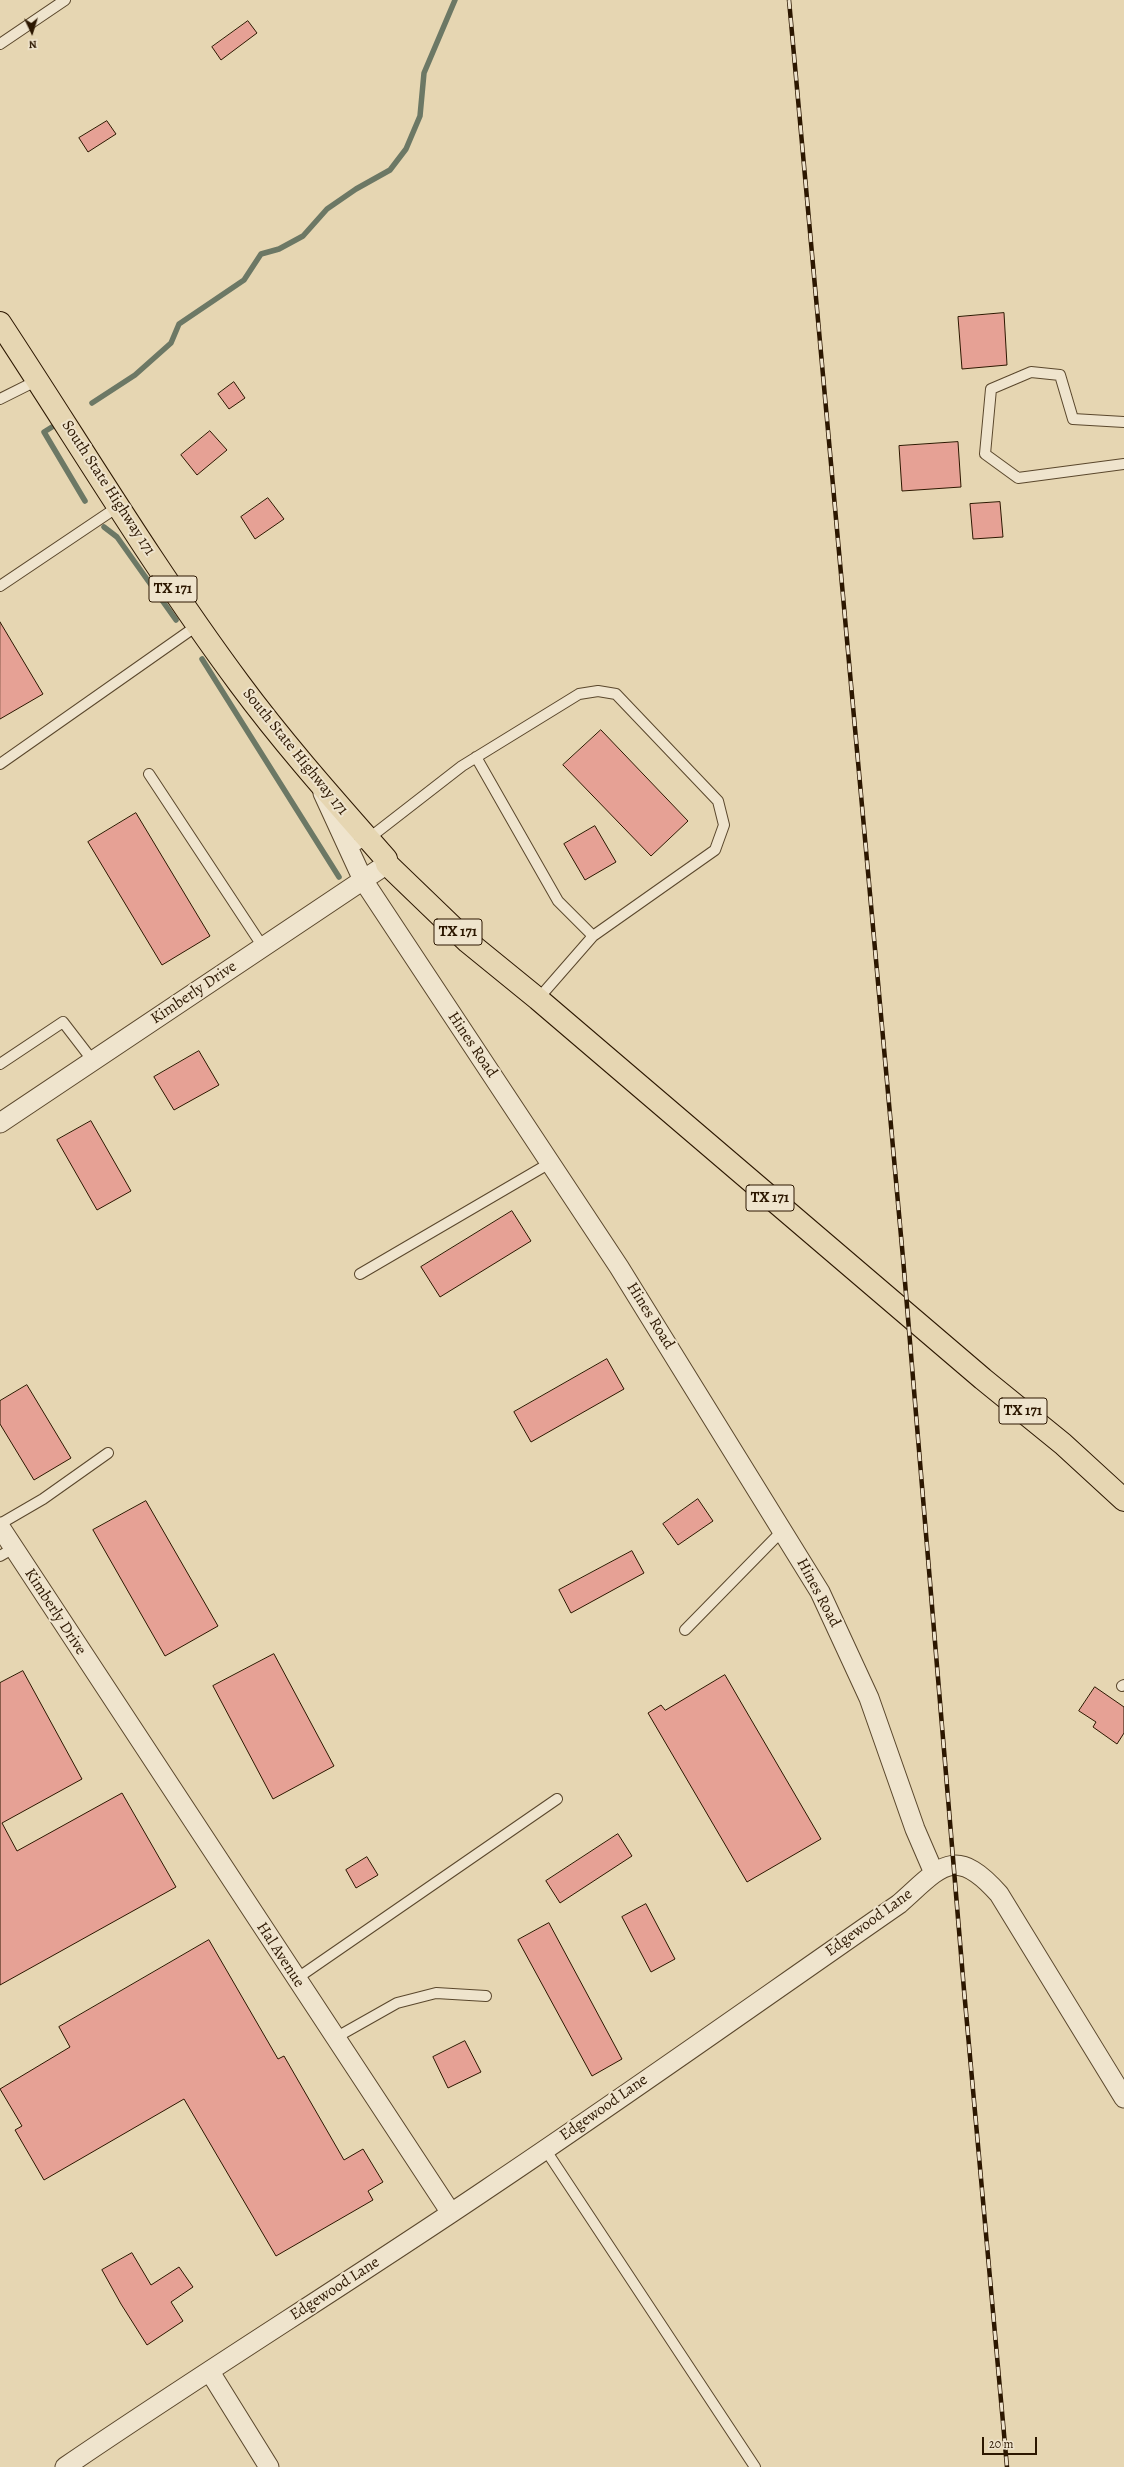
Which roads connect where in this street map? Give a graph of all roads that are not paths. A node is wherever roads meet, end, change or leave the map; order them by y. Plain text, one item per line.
1 (65, 0) edge
2 (0, 44) edge
3 (0, 323) edge
4 (38, 380) junction
5 (0, 399) edge
6 (1124, 422) edge
7 (1124, 464) edge
8 (119, 506) junction
9 (0, 586) edge
10 (198, 625) junction
11 (476, 758) junction
12 (0, 764) edge
13 (149, 774) dead end
14 (320, 784) junction
15 (368, 838) junction
16 (349, 849) junction
17 (387, 864) junction
18 (363, 880) junction
19 (593, 936) junction
20 (263, 947) junction
21 (538, 998) junction
22 (93, 1061) junction
23 (0, 1064) edge
24 (0, 1123) edge
25 (550, 1163) junction
26 (360, 1274) dead end
27 (1063, 1444) junction
28 (108, 1453) dead end
29 (1124, 1487) edge
30 (1124, 1500) edge
31 (0, 1526) edge
32 (784, 1530) junction
33 (7, 1552) edge
34 (685, 1630) dead end
35 (110, 1696) joint
36 (557, 1799) dead end
37 (934, 1873) junction
38 (296, 1979) junction
39 (486, 1996) dead end
40 (335, 2038) junction
41 (1124, 2098) edge
42 (545, 2149) junction
43 (450, 2213) junction
44 (210, 2372) junction
45 (65, 2467) edge
46 (269, 2467) edge
47 (755, 2467) edge

1 - 2 lane
3 - 4 main road, South State Highway 171 / TX 171
4 - 5 lane
4 - 8 main road, South State Highway 171 / TX 171
6 - 7 lane
8 - 9 lane
8 - 10 main road, South State Highway 171 / TX 171
10 - 12 lane
10 - 14 main road, South State Highway 171 / TX 171
11 - 15 lane
11 - 19 lane
11 - 19 lane
13 - 20 lane
14 - 15 main road, South State Highway 171 / TX 171
14 - 16 street, Hines Road
15 - 16 lane
15 - 17 main road, TX 171
16 - 18 street, Hines Road
17 - 18 street, Kimberly Drive
17 - 21 main road, TX 171
18 - 20 street, Kimberly Drive
18 - 25 street, Hines Road
19 - 21 lane
20 - 22 street, Kimberly Drive
21 - 27 main road, TX 171
22 - 23 lane
22 - 24 street, Kimberly Drive
25 - 26 lane
25 - 32 street, Hines Road
27 - 29 main road, TX 171
27 - 30 main road, TX 171
28 - 31 lane
31 - 33 street, Kimberly Drive
32 - 34 lane
32 - 37 street, Hines Road
33 - 35 street, Kimberly Drive
35 - 38 street, Hal Avenue
36 - 38 lane
37 - 41 street, Edgewood Lane
37 - 42 street, Edgewood Lane
38 - 40 street, Hal Avenue
39 - 40 lane
40 - 43 street, Hal Avenue
42 - 43 street, Edgewood Lane
42 - 47 lane
43 - 44 street, Edgewood Lane
44 - 45 street, Edgewood Lane
44 - 46 street

